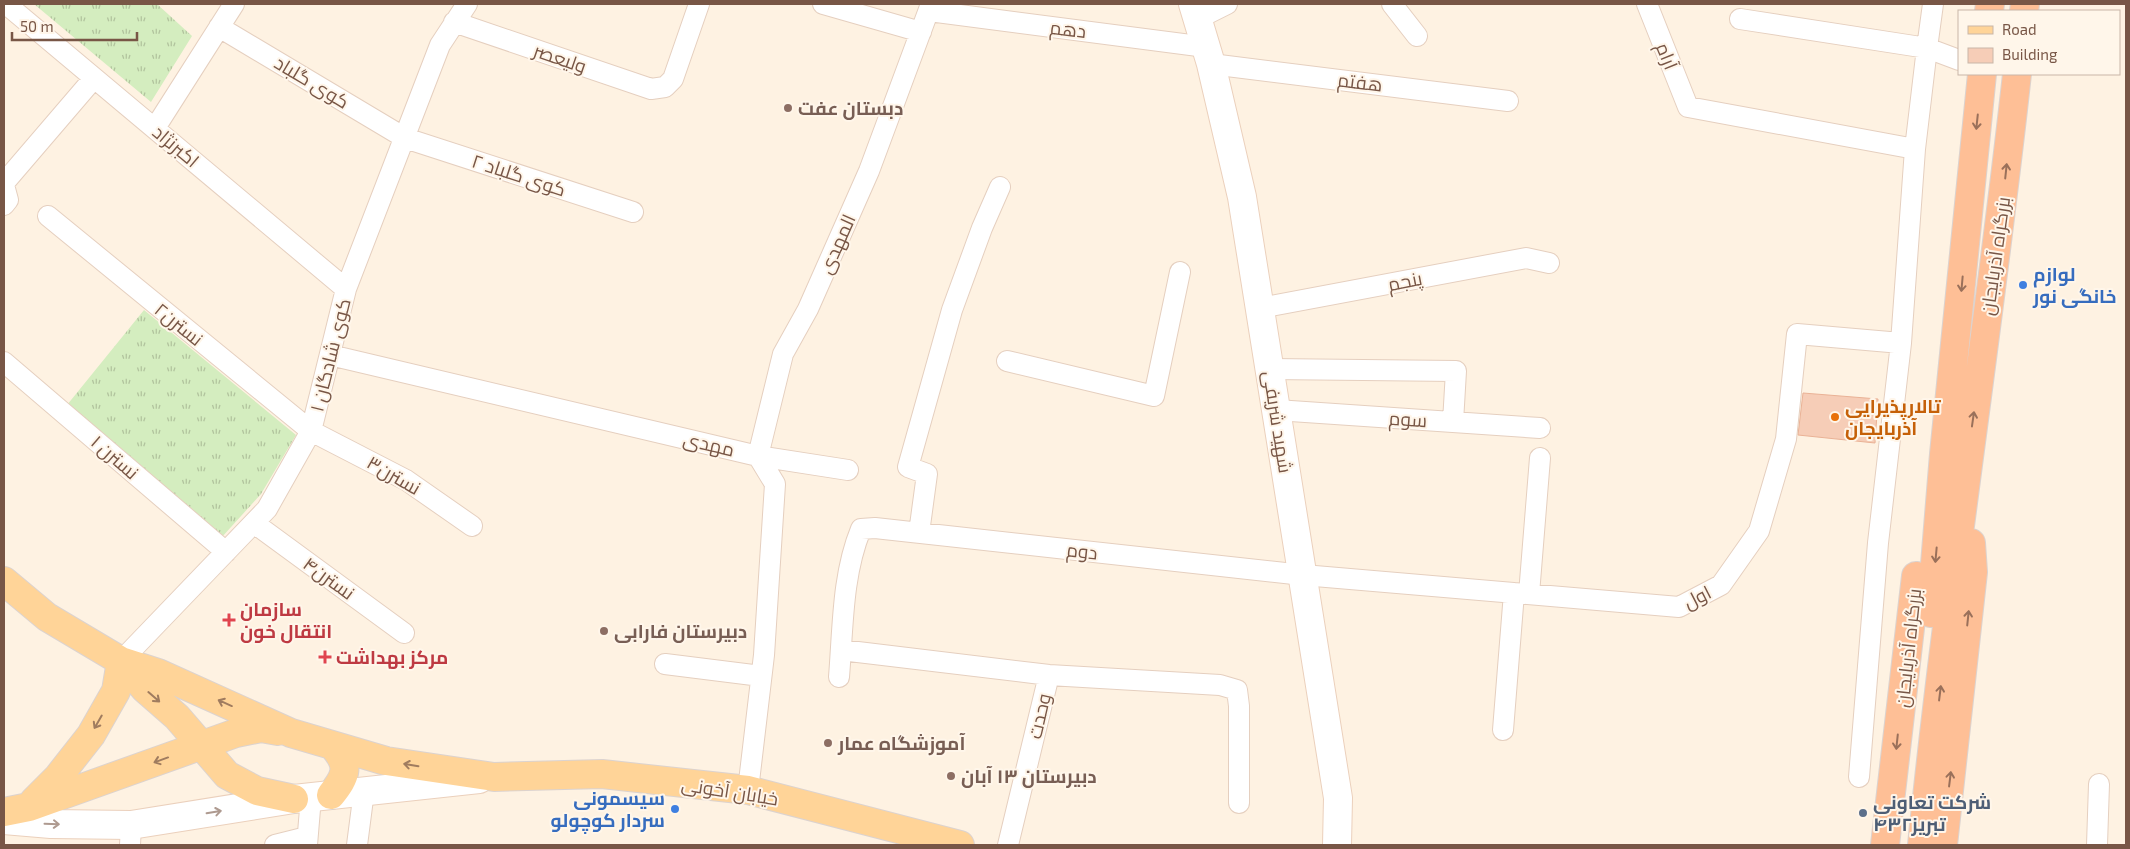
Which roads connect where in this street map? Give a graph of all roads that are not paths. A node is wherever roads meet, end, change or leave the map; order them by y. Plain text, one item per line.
1 (6, 4) edge
2 (467, 4) edge
3 (700, 4) edge
4 (824, 4) edge
5 (1227, 4) edge
6 (1392, 4) edge
7 (1647, 4) edge
8 (1934, 4) edge
9 (229, 6) edge
10 (930, 8) edge
11 (1196, 11) edge
12 (1740, 20) dead end
13 (454, 22) junction
14 (219, 27) junction
15 (921, 32) junction
16 (1417, 36) dead end
17 (1927, 48) junction
18 (1209, 55) junction
19 (1958, 60) edge
20 (1982, 75) edge
21 (2017, 75) edge
22 (94, 78) junction
23 (1508, 100) dead end
24 (155, 128) junction
25 (405, 138) junction
26 (1916, 149) junction
27 (1000, 187) dead end
28 (5, 193) edge
29 (633, 212) dead end
30 (48, 216) dead end
31 (1549, 263) dead end
32 (1180, 272) dead end
33 (346, 289) junction
34 (1260, 308) junction
35 (1901, 343) junction
36 (330, 355) junction
37 (1007, 361) dead end
38 (4, 362) edge
39 (1270, 369) junction
40 (1276, 410) junction
41 (1453, 422) junction
42 (1540, 428) dead end
43 (311, 431) junction
44 (758, 456) junction
45 (1540, 458) dead end
46 (1955, 460) junction
47 (848, 470) dead end
48 (254, 523) junction
49 (472, 526) dead end
50 (919, 533) junction
51 (226, 552) junction
52 (1302, 575) junction
53 (4, 581) edge
54 (1522, 594) junction
55 (404, 633) dead end
56 (841, 650) junction
57 (122, 661) junction
58 (665, 664) dead end
59 (1049, 674) junction
60 (761, 676) junction
61 (839, 676) dead end
62 (1503, 730) dead end
63 (291, 733) junction
64 (202, 745) junction
65 (333, 746) junction
66 (494, 777) junction
67 (1859, 777) dead end
68 (2098, 784) dead end
69 (748, 790) junction
70 (364, 791) junction
71 (312, 797) junction
72 (1239, 803) dead end
73 (16, 810) edge
74 (4, 820) edge
75 (130, 835) edge
76 (307, 841) edge
77 (275, 845) edge
78 (358, 845) edge
79 (960, 845) edge
80 (1008, 845) edge
81 (1337, 845) edge
82 (1885, 845) edge
83 (1904, 845) edge
84 (1922, 845) edge
85 (1942, 845) edge
86 (2097, 845) edge

1 - 22 street, اکبرنژاد
2 - 13 street, کوی شادگان ۱
3 - 13 street, ولیعصر
4 - 15 street
5 - 11 street
6 - 16 street
7 - 26 street, آرام
8 - 17 street
9 - 14 street
10 - 15 street, المهدی
10 - 18 street, دهم
11 - 18 main road, شهید شریفی
12 - 17 street
13 - 25 street, کوی شادگان ۱
14 - 24 street
14 - 25 street, کوی گلباد
15 - 44 street, المهدی
17 - 19 street
17 - 26 street
18 - 23 street, هفتم
18 - 34 main road, شهید شریفی
20 -> 46 highway, بزرگراه آذربایجان
46 -> 21 highway, بزرگراه آذربایجان
22 - 24 street, اکبرنژاد
22 - 28 street
24 - 33 street, اکبرنژاد
25 - 29 street, کوی گلباد ۲
25 - 33 street, کوی شادگان ۱
26 - 35 street
27 - 50 street
30 - 43 street, نسترن۲
31 - 34 street, پنجم
32 - 37 street
33 - 36 street, کوی شادگان ۱
34 - 39 main road, شهید شریفی
35 - 54 street, اول
35 - 67 street
36 - 43 street, کوی شادگان ۱
36 - 44 street, مهدی
38 - 51 street, نسترن ۱
39 - 40 main road, شهید شریفی
39 - 41 street
40 - 41 street, سوم
40 - 52 main road, شهید شریفی
41 - 42 street, سوم
43 - 48 street, کوی شادگان ۱
43 - 49 street, نسترن۳
44 - 47 street
44 - 60 street, مهدی
45 - 54 street
46 -> 82 highway, بزرگراه آذربایجان
46 -> 83 highway, بزرگراه آذربایجان
84 -> 46 highway, بزرگراه آذربایجان
85 -> 46 highway, بزرگراه آذربایجان
48 - 51 street, کوی شادگان ۱
48 - 55 street, نسترن۴
50 - 52 street, دوم
50 - 56 street, دوم
51 - 57 street, کوی شادگان ۱
52 - 54 street, اول
52 - 81 main road, شهید شریفی
53 - 57 main road
54 - 62 street
56 - 59 street
56 - 61 street
63 -> 57 main road
57 -> 64 main road
57 -> 73 main road
58 - 60 street
59 - 72 street
59 - 80 street, وحدت
60 - 69 street, مهدی
63 - 64 main road
63 - 65 main road, خیابان آخونی
64 - 71 main road
64 -> 73 main road
66 -> 65 main road, خیابان آخونی
65 - 71 main road
66 - 69 main road, خیابان آخونی
66 - 70 main road
68 - 86 street
69 - 79 main road, خیابان آخونی
70 - 71 main road
70 - 78 street
75 -> 71 main road
71 - 76 street
74 -> 75 main road
76 - 77 street

